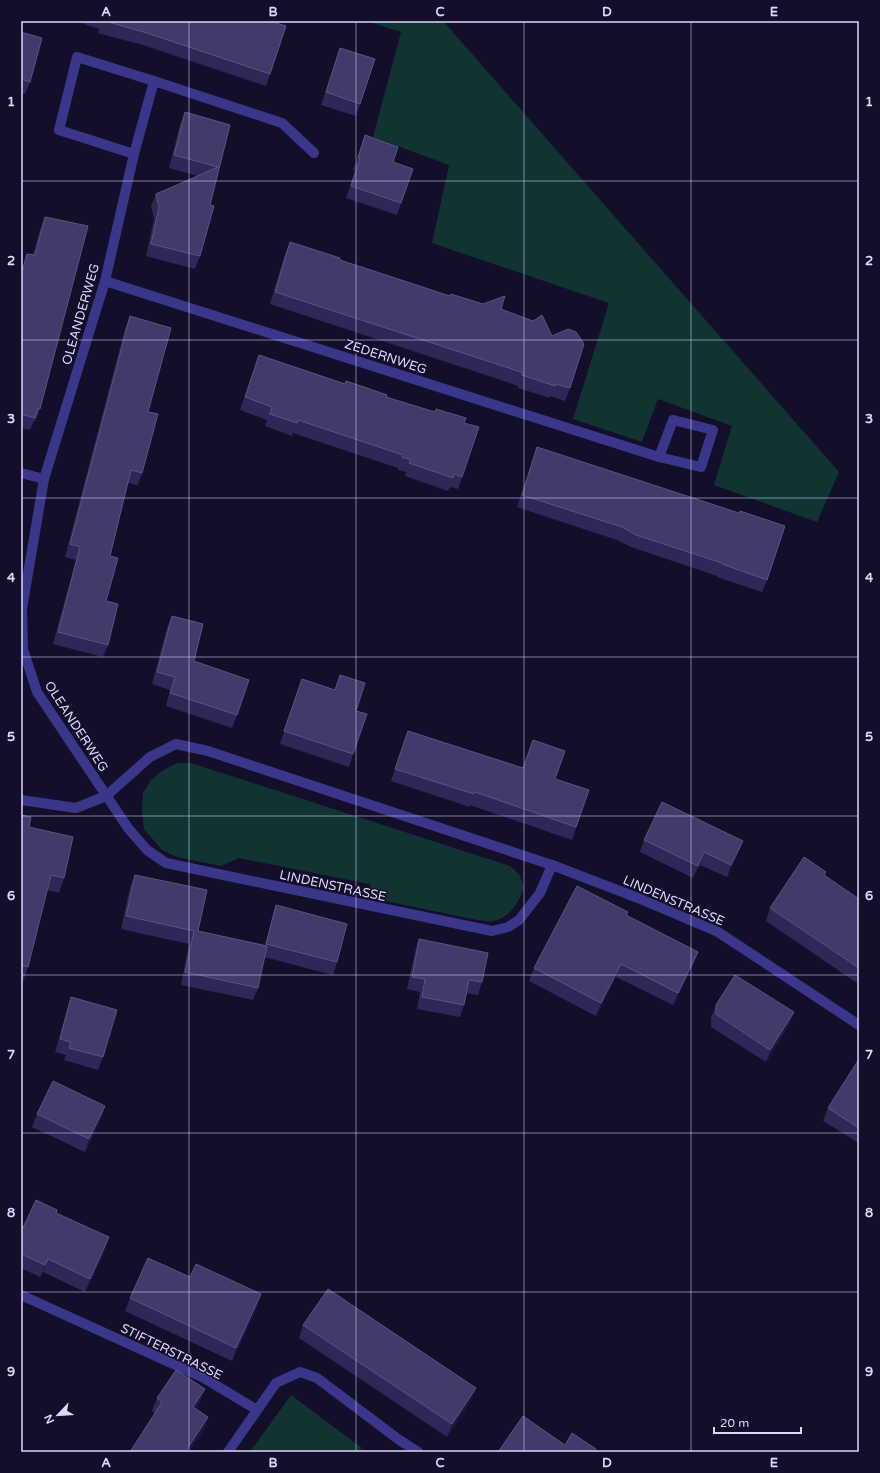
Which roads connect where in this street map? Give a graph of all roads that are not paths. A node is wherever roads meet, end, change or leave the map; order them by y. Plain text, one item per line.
1 (154, 81) junction
2 (314, 153) dead end
3 (134, 154) junction
4 (105, 281) junction
5 (659, 457) junction
6 (21, 473) edge
7 (44, 479) junction
8 (106, 796) junction
9 (21, 800) edge
10 (552, 865) junction
11 (859, 1025) edge
12 (21, 1295) edge
13 (257, 1410) junction
14 (228, 1452) edge
15 (418, 1452) edge

1 - 2 street
1 - 3 street, OLEANDERWEG
1 - 3 street
3 - 4 street, OLEANDERWEG
4 - 5 street, ZEDERNWEG
4 - 7 street, OLEANDERWEG
5 - 5 street, ZEDERNWEG
6 - 7 street
7 - 8 street, OLEANDERWEG
8 - 9 street, LINDENSTRASSE
8 - 10 street, LINDENSTRASSE
8 - 10 street, LINDENSTRASSE
10 - 11 street, LINDENSTRASSE
12 - 13 street, STIFTERSTRASSE
13 - 14 street
13 - 15 street

